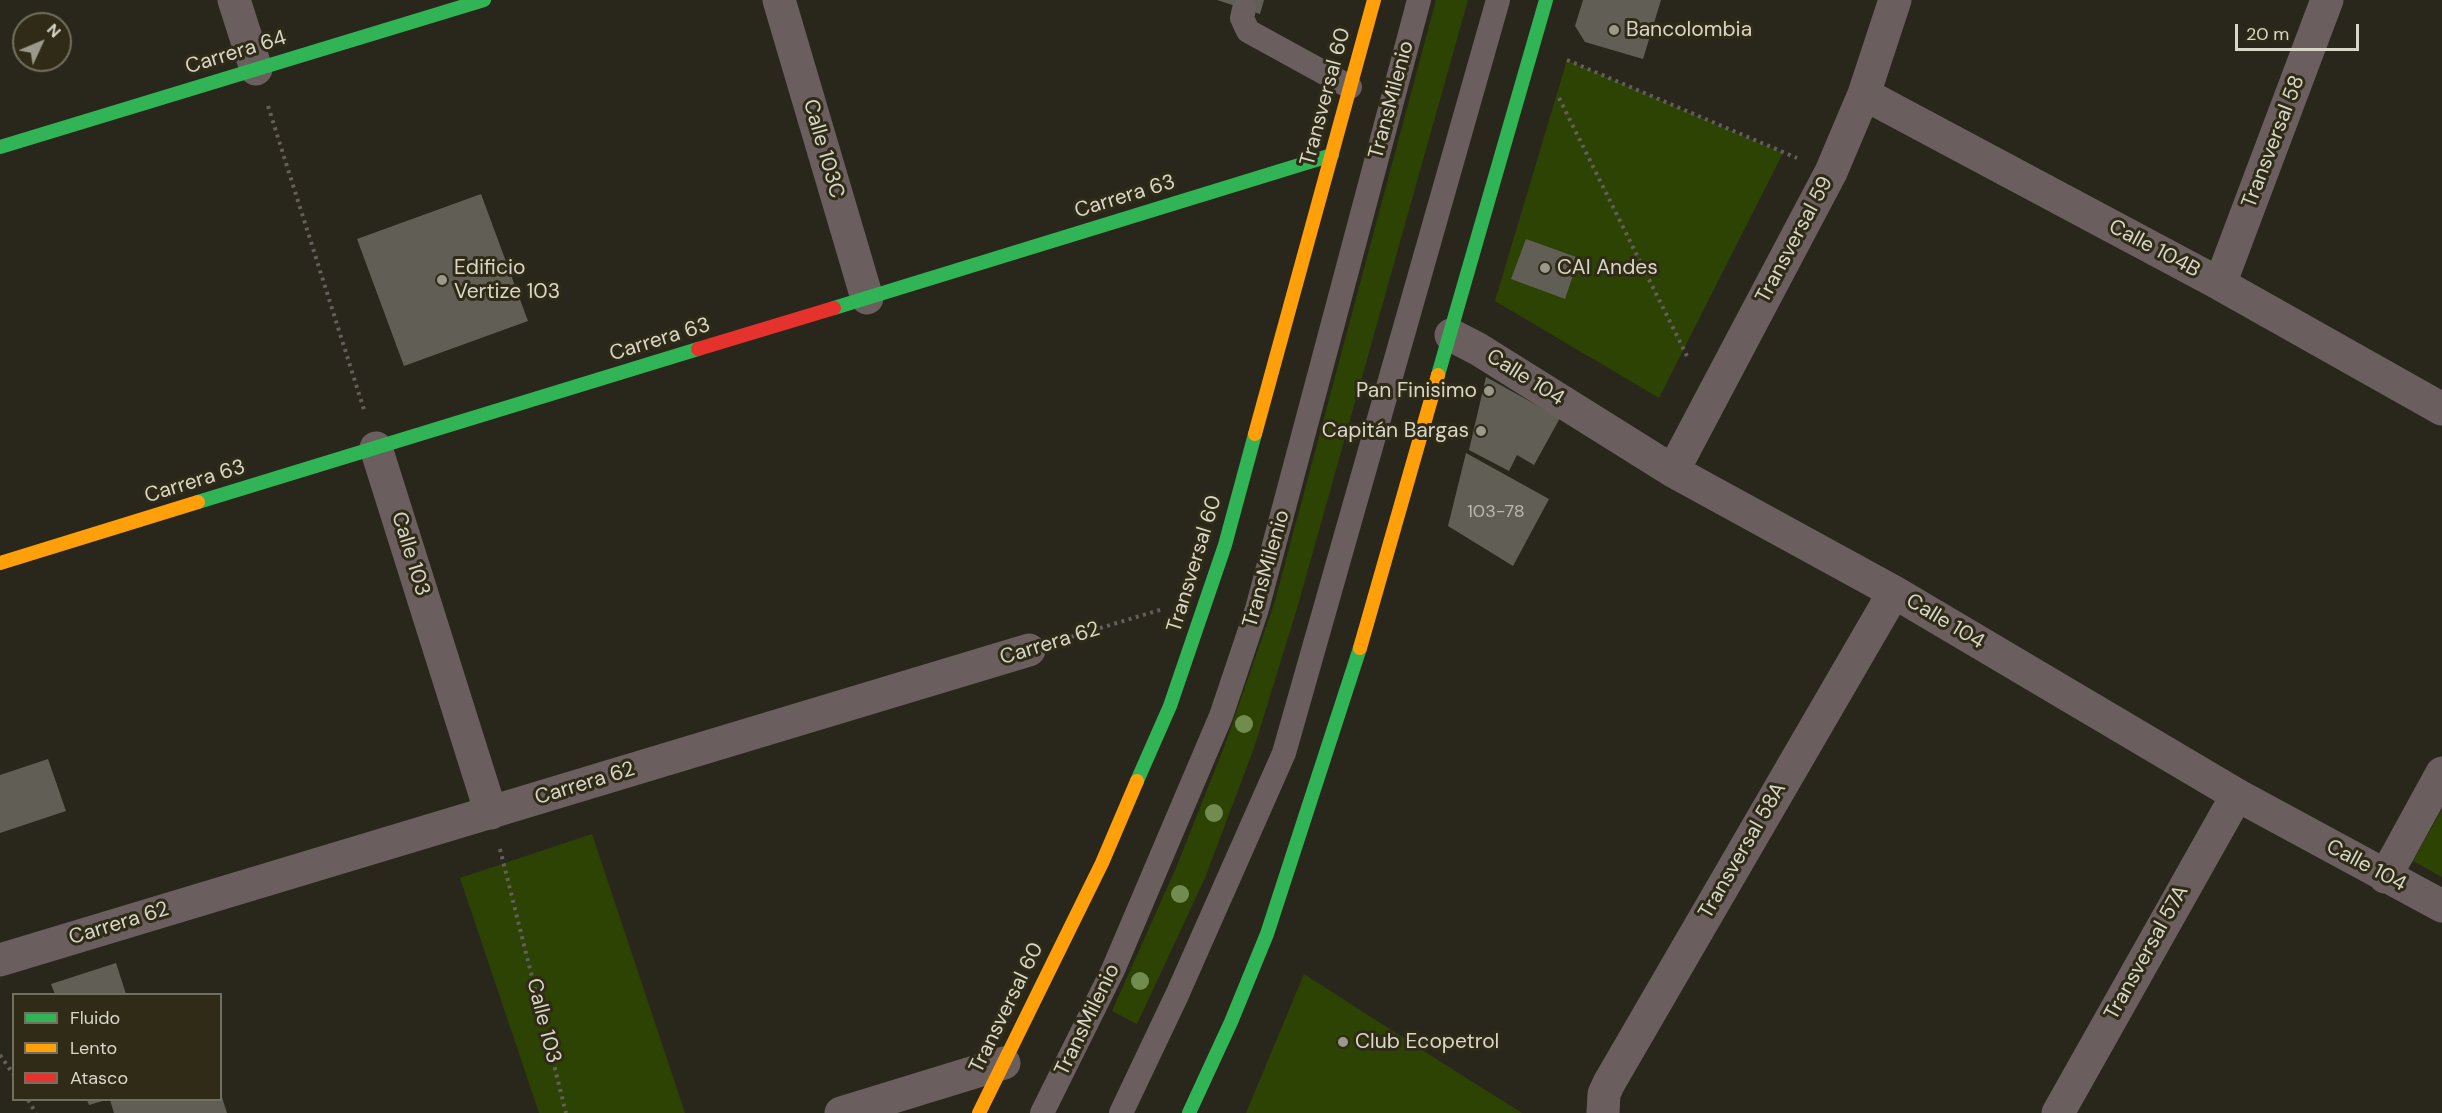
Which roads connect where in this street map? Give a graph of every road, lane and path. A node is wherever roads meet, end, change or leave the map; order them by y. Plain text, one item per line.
1 (234, 0) edge
2 (484, 0) edge
3 (779, 0) edge
4 (1374, 0) edge
5 (1419, 0) edge
6 (1498, 0) edge
7 (1546, 0) edge
8 (1895, 0) edge
9 (2327, 0) edge
10 (1244, 9) dead end
11 (1560, 57) dead end
12 (256, 69) junction
13 (1350, 87) junction
14 (1864, 94) junction
15 (1558, 97) dead end
16 (0, 147) edge
17 (1332, 155) junction
18 (1831, 172) junction
19 (2220, 284) junction
20 (867, 298) junction
21 (1451, 335) junction
22 (1710, 401) junction
23 (2442, 409) edge
24 (376, 448) junction
25 (1673, 471) junction
26 (0, 563) edge
27 (1894, 592) junction
28 (1169, 608) dead end
29 (1029, 650) joint
30 (2442, 773) edge
31 (2237, 795) junction
32 (491, 813) junction
33 (2385, 877) junction
34 (2442, 906) edge
35 (0, 960) edge
36 (0, 1055) edge
37 (1004, 1063) junction
38 (12, 1072) edge
39 (566, 1113) edge
40 (841, 1113) edge
41 (979, 1113) edge
42 (1042, 1113) edge
43 (1121, 1113) edge
44 (1189, 1113) edge
45 (1603, 1113) edge
46 (2058, 1113) edge

1 - 12 street
2 - 12 main road, Carrera 64
3 - 20 street, Calle 103C
4 - 13 main road, Transversal 60
5 - 42 lane, TransMilenio
6 - 43 lane
7 - 21 main road
8 - 14 street, Transversal 59
9 - 19 street, Transversal 58
10 - 13 lane
11 - 18 path
12 - 16 main road, Carrera 64
12 - 24 path
13 - 17 main road, Transversal 60
14 - 18 street, Transversal 59
14 - 19 street, Calle 104B
15 - 22 path
17 - 20 main road, Carrera 63
17 - 37 main road, Transversal 60
18 - 22 street, Transversal 59
19 - 23 street, Calle 104B
20 - 24 main road, Carrera 63
21 - 25 street, Calle 104
21 - 44 main road
22 - 25 street, Transversal 59
24 - 26 main road, Carrera 63
24 - 32 street, Calle 103
25 - 27 street, Calle 104
27 - 31 street, Calle 104
27 - 45 street, Transversal 58A
28 - 29 path, Carrera 62
29 - 32 street, Carrera 62
30 - 33 street
31 - 33 street, Calle 104
31 - 46 street, Transversal 57A
32 - 35 street, Carrera 62
32 - 39 path, Calle 103
33 - 34 street, Calle 104
36 - 38 path
37 - 40 street
37 - 41 main road, Transversal 60

